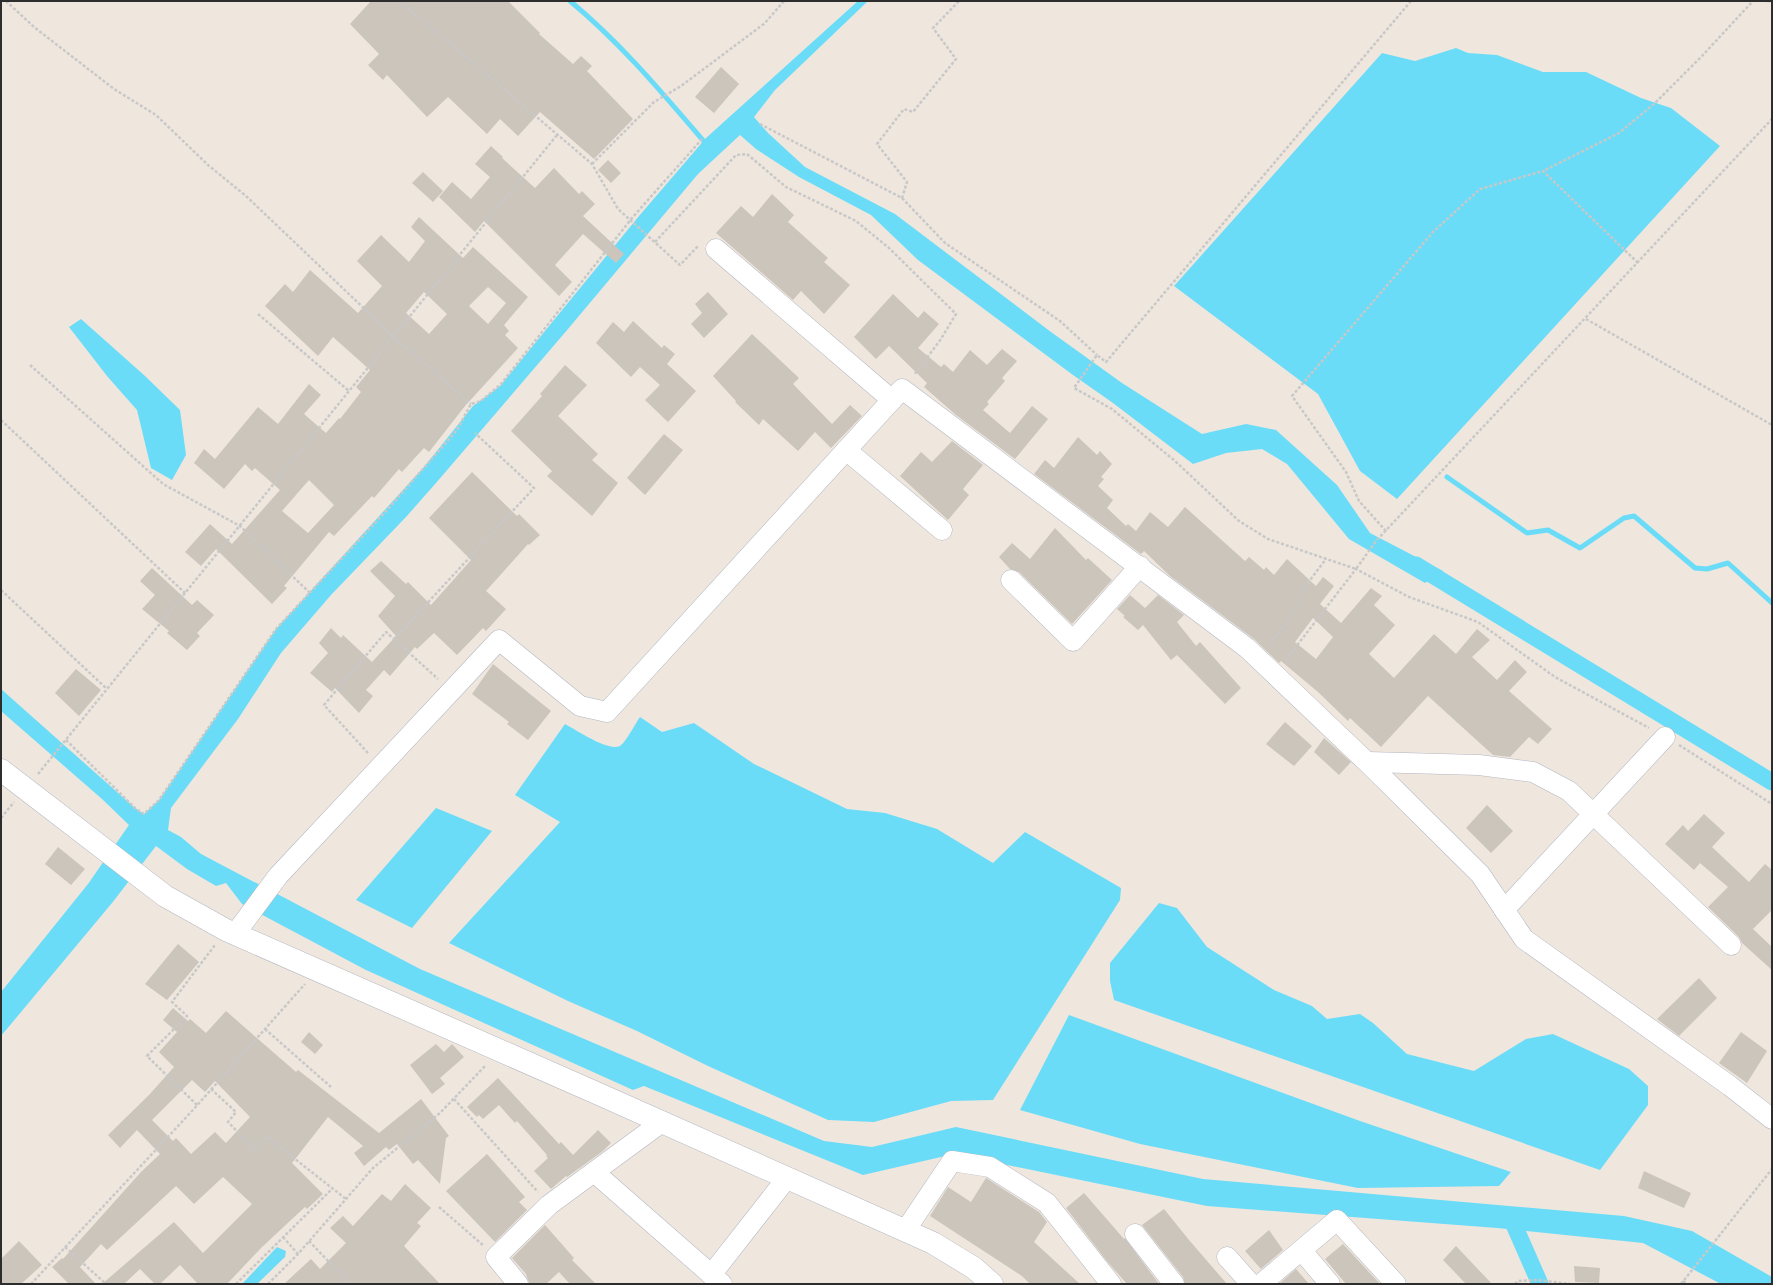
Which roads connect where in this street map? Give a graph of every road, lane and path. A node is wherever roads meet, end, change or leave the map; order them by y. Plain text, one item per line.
1 (6, 1) edge
2 (400, 1) edge
3 (784, 1) edge
4 (959, 1) edge
5 (1411, 1) edge
6 (1752, 1) edge
7 (1767, 1) edge
8 (1772, 2) edge
9 (1772, 119) edge
10 (760, 124) dead end
11 (557, 135) junction
12 (702, 140) dead end
13 (592, 164) junction
14 (1542, 171) junction
15 (902, 198) junction
16 (630, 220) junction
17 (655, 242) junction
18 (716, 249) joint
19 (1638, 263) junction
20 (258, 314) dead end
21 (1586, 319) junction
22 (393, 336) junction
23 (1097, 355) junction
24 (30, 365) dead end
25 (349, 390) junction
26 (897, 394) junction
27 (471, 404) junction
28 (1, 420) edge
29 (1772, 425) edge
30 (475, 433) dead end
31 (846, 450) junction
32 (240, 526) junction
33 (942, 530) dead end
34 (1386, 531) junction
35 (1326, 559) junction
36 (1140, 566) junction
37 (1356, 569) junction
38 (1011, 580) dead end
39 (1, 590) edge
40 (185, 593) junction
41 (310, 593) junction
42 (394, 640) junction
43 (1259, 660) junction
44 (1274, 675) junction
45 (107, 689) junction
46 (451, 691) junction
47 (1665, 736) junction
48 (66, 740) junction
49 (1368, 762) junction
50 (381, 766) junction
51 (1, 770) edge
52 (26, 789) junction
53 (1772, 804) edge
54 (1593, 814) junction
55 (1504, 910) junction
56 (231, 932) junction
57 (1731, 945) dead end
58 (317, 970) junction
59 (265, 1029) junction
60 (500, 1051) junction
61 (331, 1087) dead end
62 (211, 1089) junction
63 (454, 1098) junction
64 (197, 1105) junction
65 (1772, 1119) edge
66 (662, 1122) junction
67 (1772, 1169) edge
68 (594, 1172) junction
69 (787, 1178) junction
70 (332, 1189) junction
71 (346, 1199) junction
72 (549, 1204) junction
73 (439, 1207) dead end
74 (905, 1231) junction
75 (1135, 1234) dead end
76 (283, 1237) junction
77 (309, 1241) junction
78 (65, 1247) junction
79 (1302, 1251) junction
80 (298, 1254) junction
81 (496, 1256) junction
82 (1227, 1257) dead end
83 (717, 1279) edge
84 (1683, 1281) junction
85 (31, 1284) edge
86 (106, 1284) edge
87 (236, 1284) edge
88 (268, 1284) edge
89 (350, 1284) edge
90 (518, 1284) edge
91 (992, 1284) edge
92 (1111, 1284) edge
93 (1174, 1284) edge
94 (1251, 1284) edge
95 (1261, 1284) edge
96 (1330, 1284) edge
97 (1396, 1284) edge
98 (1515, 1284) edge
99 (1570, 1284) edge
100 (1681, 1284) edge
101 (1687, 1284) edge

1 - 22 path
2 - 11 path
3 - 13 path
4 - 15 path
5 - 23 path
6 - 14 path
7 - 8 path
9 - 19 path
10 - 15 path
11 - 13 path
11 - 22 path
12 - 16 path
13 - 16 path
14 - 19 path
14 - 34 path
15 - 23 path
16 - 17 path
16 - 27 path
17 - 18 path
17 - 26 path
18 - 26 street
19 - 21 path
20 - 25 path
21 - 29 path
21 - 34 path
22 - 25 path
22 - 27 path
23 - 35 path
24 - 32 path
25 - 32 path
26 - 31 street
26 - 36 street
27 - 41 path
28 - 40 path
30 - 42 path
31 - 33 street
31 - 46 street
32 - 40 path
32 - 41 path
34 - 37 path
35 - 37 path
35 - 43 path
36 - 38 street
36 - 43 street
37 - 44 path
37 - 47 path
39 - 45 path
40 - 45 path
41 - 48 path
42 - 46 path
42 - 50 path
43 - 44 street
44 - 49 street
45 - 48 path
46 - 50 street
47 - 53 path
47 - 54 street
48 - 52 path
49 - 54 street
49 - 55 street
50 - 56 street
51 - 52 street
52 - 56 street
54 - 55 street
54 - 57 street
55 - 65 street
56 - 58 street
56 - 64 path
58 - 59 path
58 - 60 street
59 - 61 path
59 - 62 path
60 - 63 path
60 - 66 street
62 - 64 path
62 - 70 path
63 - 71 path
63 - 72 path
64 - 78 path
66 - 68 street
66 - 69 street
67 - 84 path
68 - 72 street
68 - 83 street
69 - 74 street
69 - 83 street
70 - 71 path
70 - 76 path
71 - 77 path
72 - 81 street
73 - 81 path
74 - 91 street
74 - 92 street
75 - 93 street
76 - 80 path
76 - 87 path
77 - 80 path
77 - 89 path
78 - 85 path
78 - 86 path
79 - 95 street
79 - 96 street
79 - 97 street
80 - 88 path
81 - 90 street
82 - 94 street
84 - 100 path
84 - 101 path
98 - 99 path

